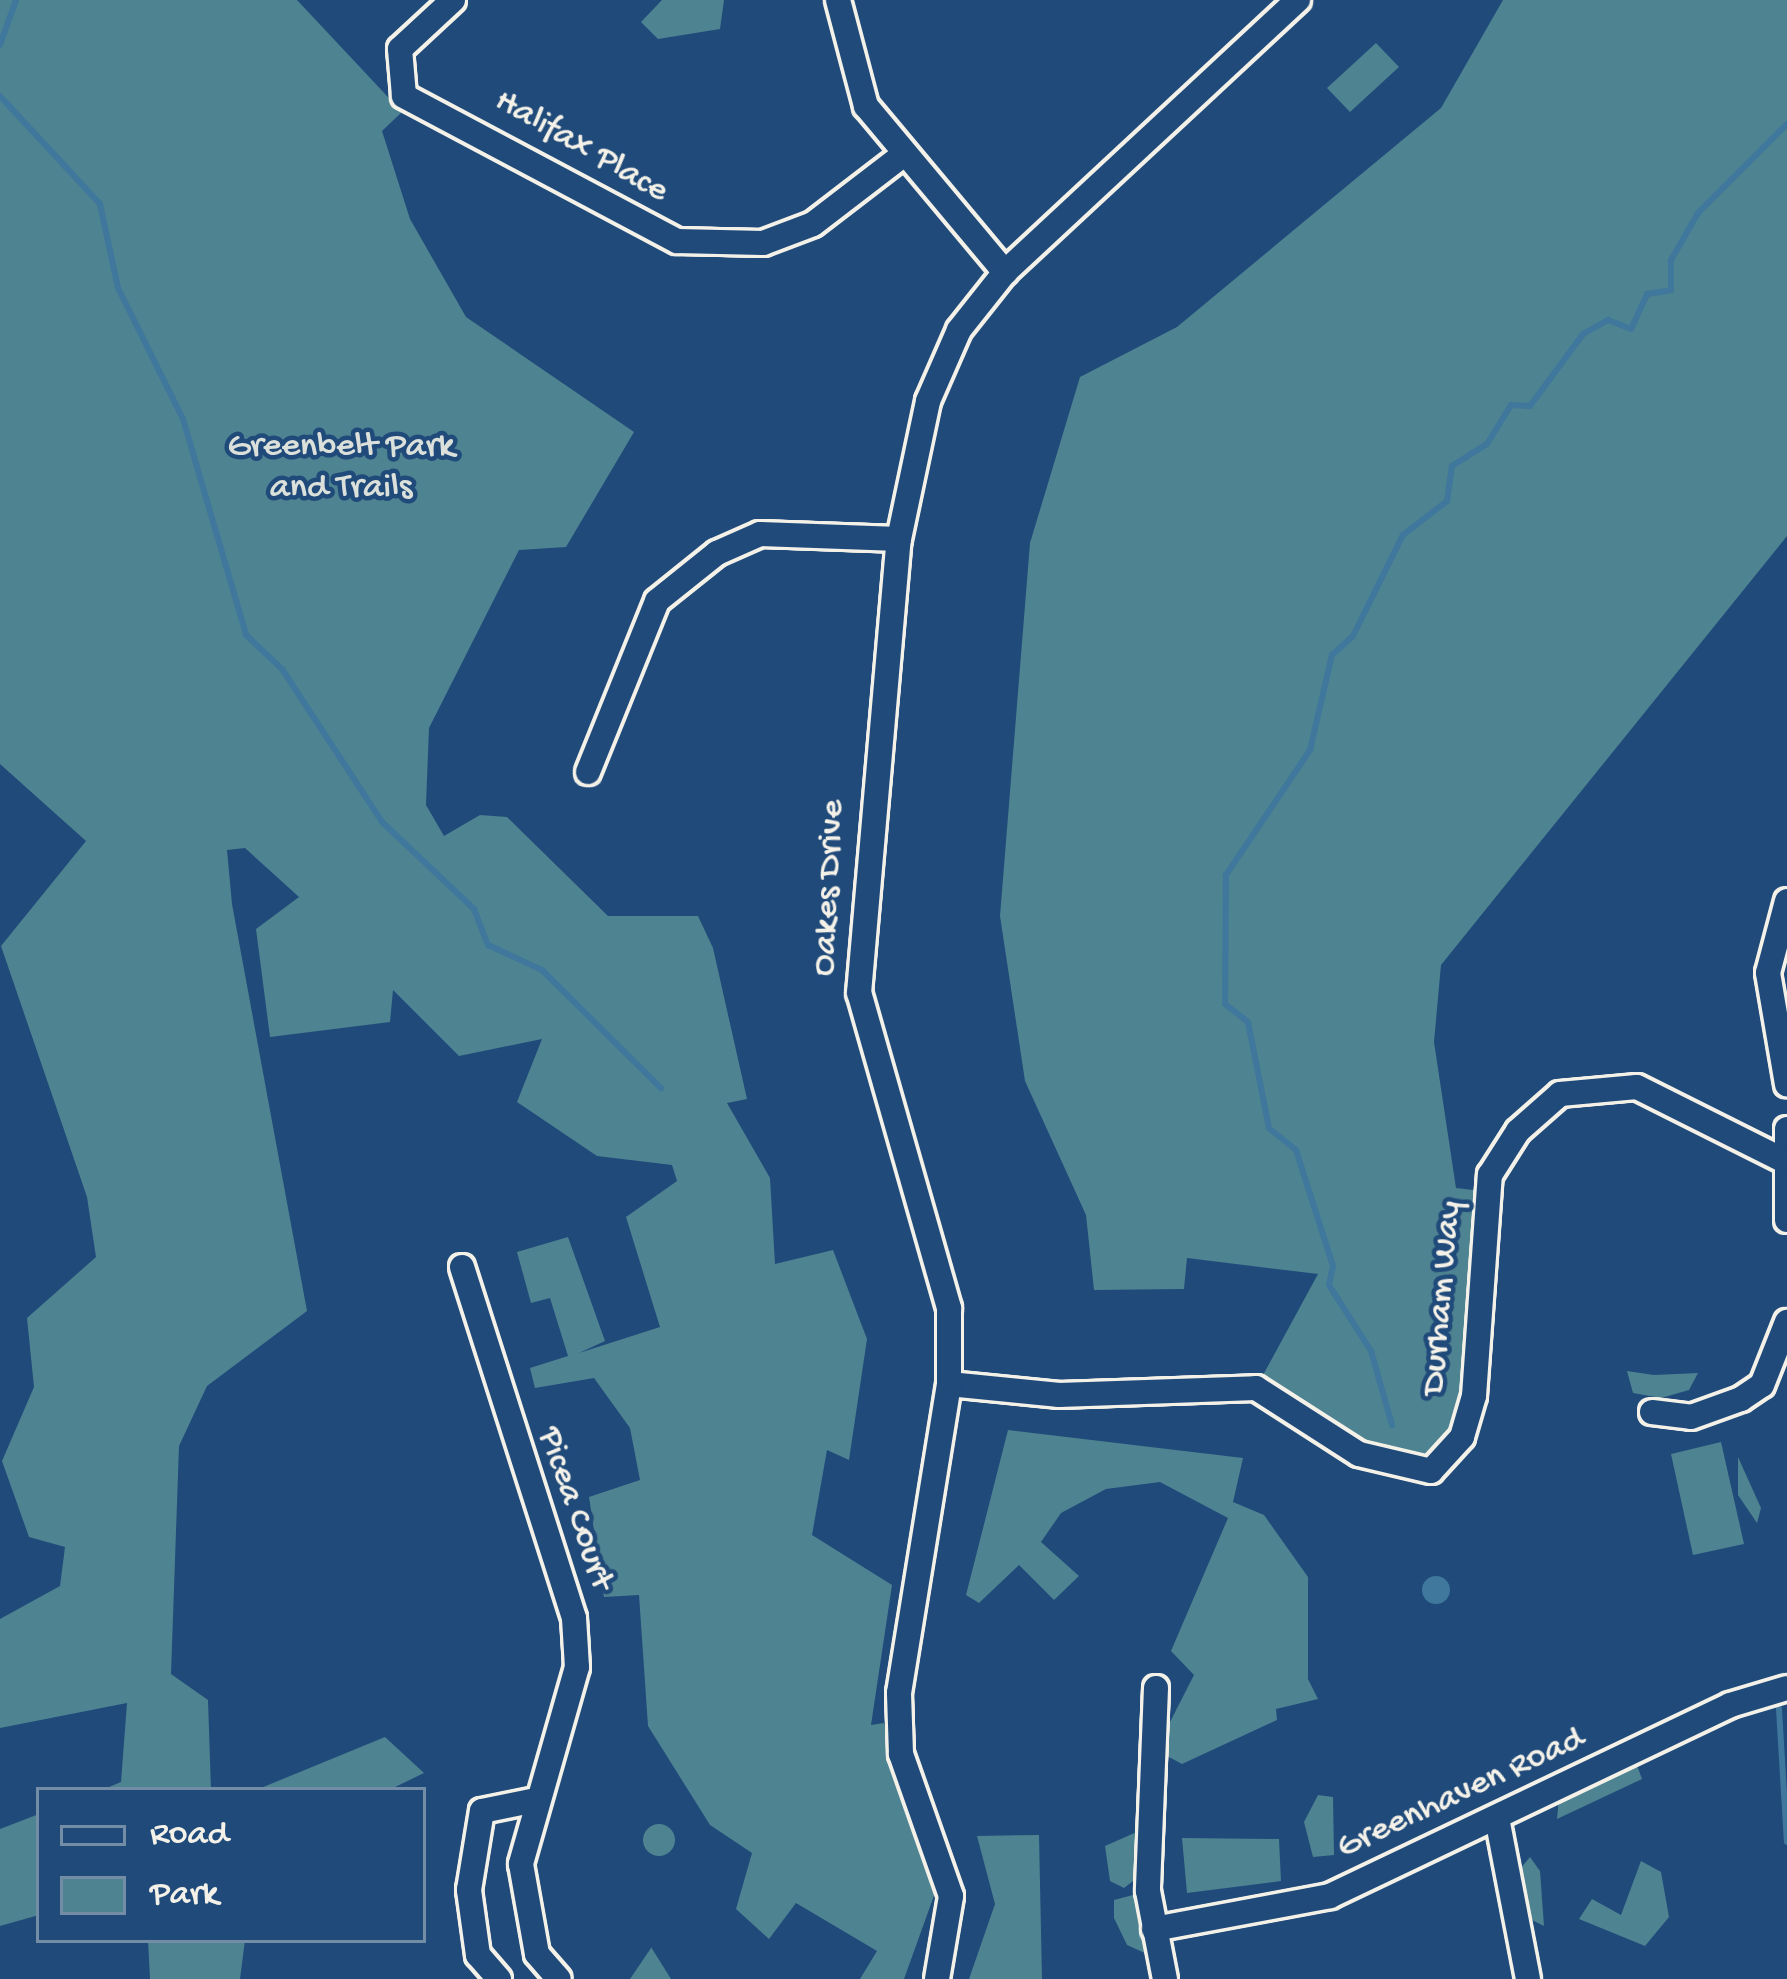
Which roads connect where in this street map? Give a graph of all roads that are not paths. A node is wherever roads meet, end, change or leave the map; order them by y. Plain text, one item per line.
1 (453, 0) edge
2 (838, 0) edge
3 (1298, 0) edge
4 (899, 158) junction
5 (1005, 272) junction
6 (899, 539) junction
7 (588, 772) dead end
8 (1787, 901) edge
9 (1787, 1084) edge
10 (1787, 1129) edge
11 (1784, 1161) edge
12 (1787, 1220) edge
13 (462, 1267) dead end
14 (1787, 1322) edge
15 (949, 1384) junction
16 (1652, 1412) dead end
17 (1156, 1688) dead end
18 (1787, 1688) edge
19 (536, 1800) junction
20 (1497, 1818) junction
21 (1154, 1929) junction
22 (553, 1972) edge
23 (499, 1979) edge
24 (523, 1979) edge
25 (937, 1979) edge
26 (1165, 1979) edge
27 (1528, 1979) edge

1 - 4 street, Halifax Place
2 - 4 street
3 - 5 street, Oakes Drive
4 - 5 street
5 - 6 street, Oakes Drive
6 - 7 street
6 - 15 street, Oakes Drive
8 - 9 street
10 - 11 street
11 - 12 street
11 - 15 street, Durham Way
13 - 19 street, Picea Court
14 - 16 street
15 - 25 street, Oakes Drive
17 - 21 street
18 - 20 street, Greenhaven Road
19 - 22 street, Picea Court
19 - 23 street
20 - 21 street, Greenhaven Road
20 - 27 street
21 - 26 street
22 - 24 street

